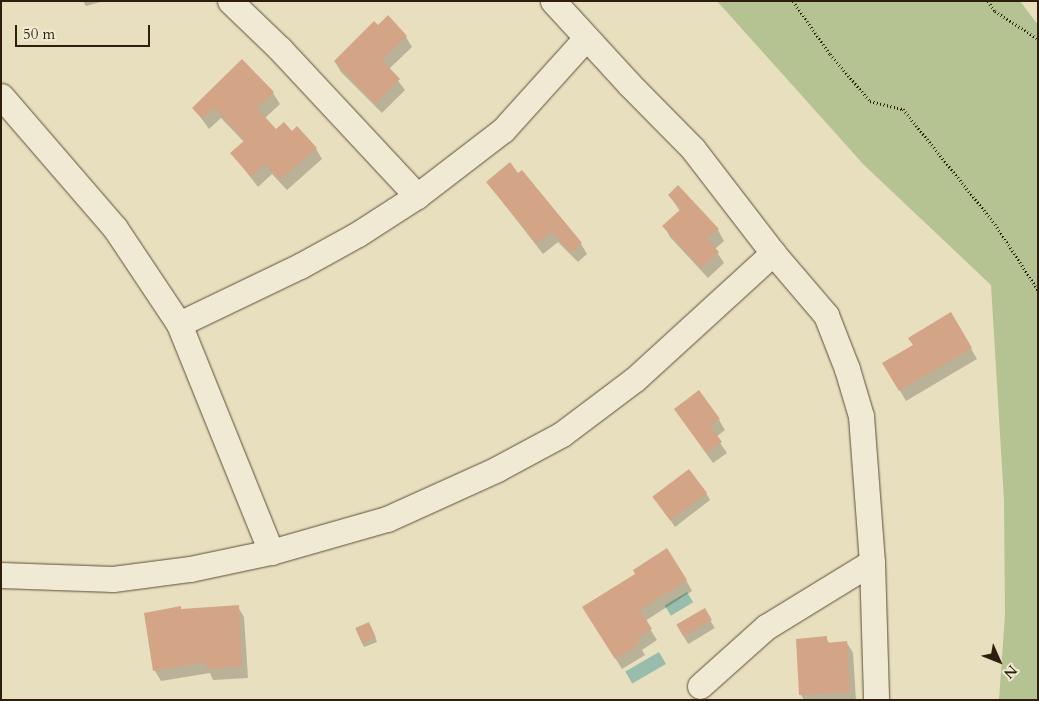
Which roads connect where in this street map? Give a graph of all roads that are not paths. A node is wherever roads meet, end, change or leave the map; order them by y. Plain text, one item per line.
1 (230, 1) edge
2 (553, 1) edge
3 (586, 38) junction
4 (1, 96) edge
5 (417, 196) junction
6 (773, 253) junction
7 (180, 324) junction
8 (271, 552) junction
9 (872, 562) junction
10 (1, 575) edge
11 (700, 686) dead end
12 (876, 700) edge

1 - 5 street
2 - 3 street
3 - 5 street
3 - 6 street
4 - 7 street
5 - 7 street
6 - 8 street
6 - 9 street
7 - 8 street
8 - 10 street
9 - 11 street
9 - 12 street

